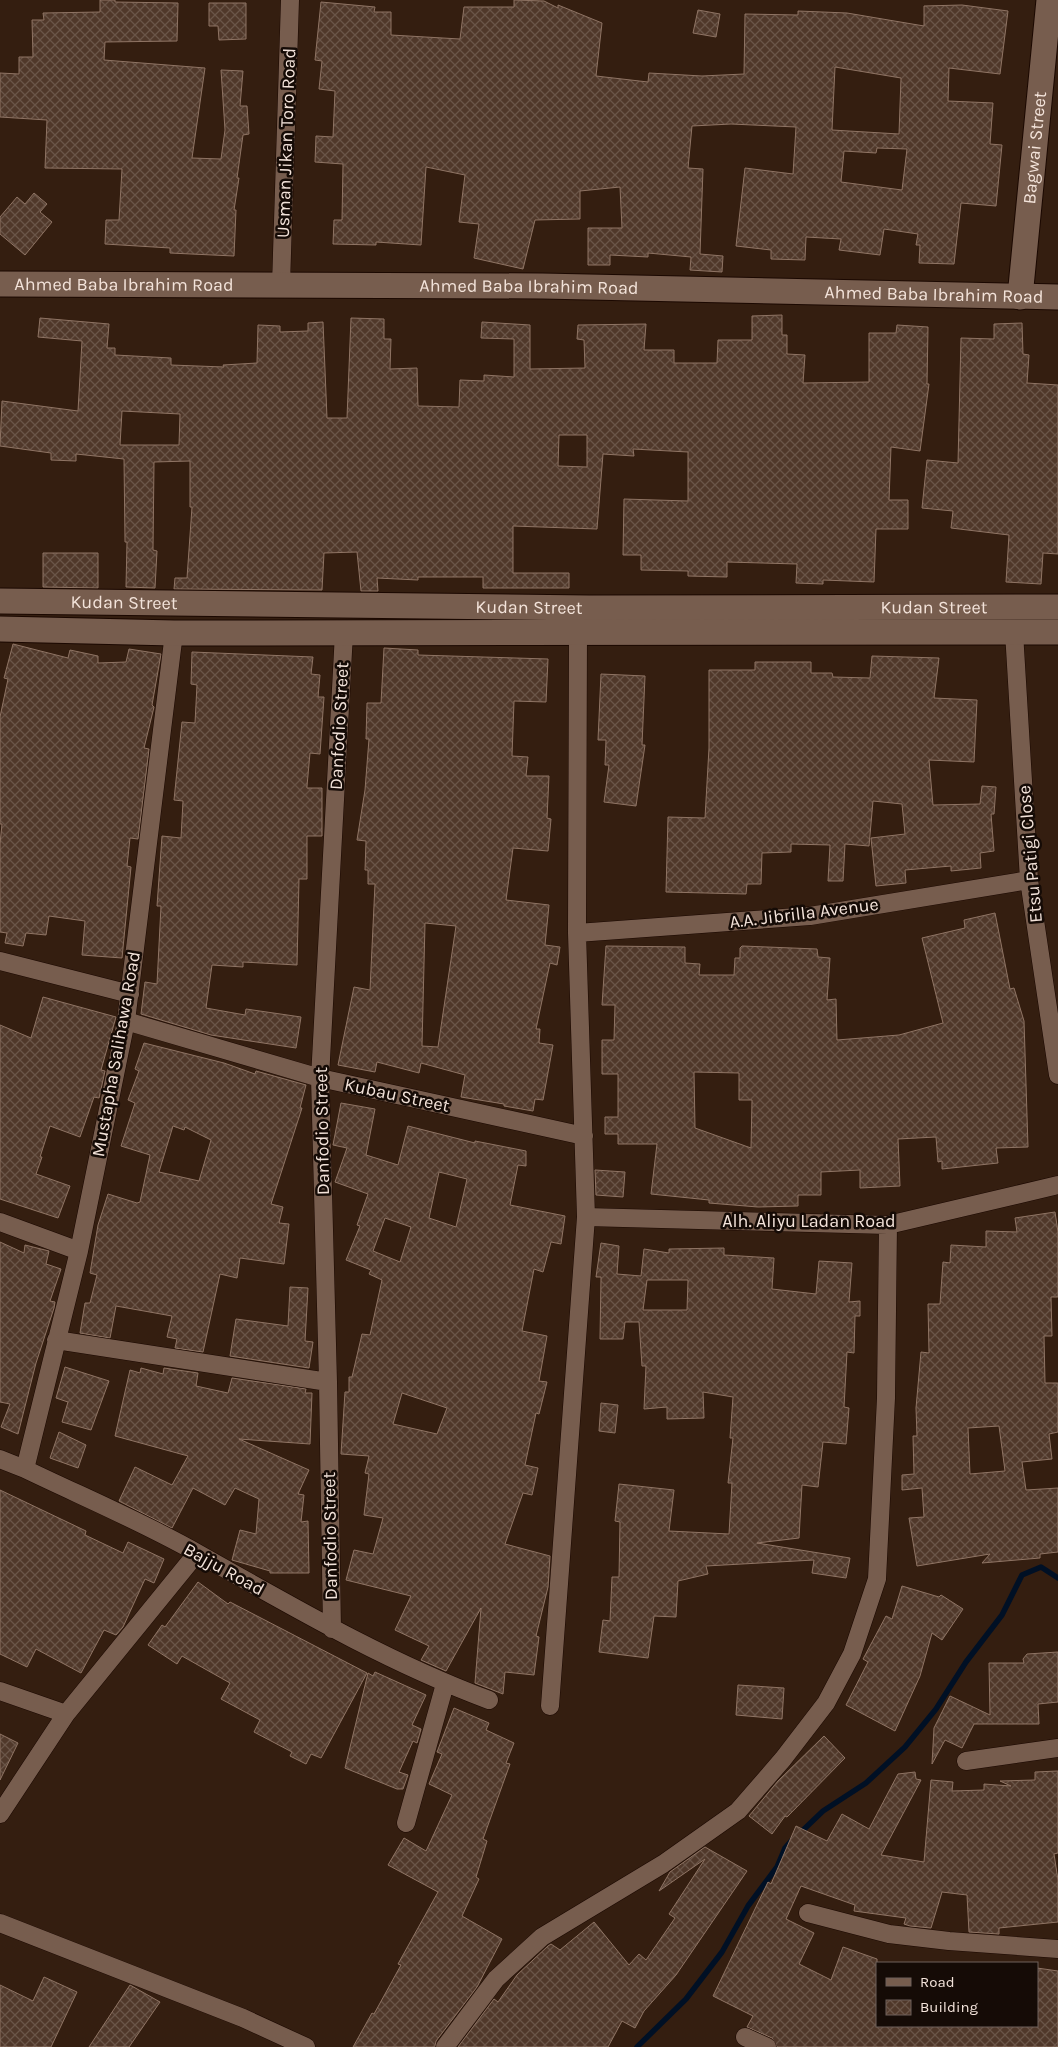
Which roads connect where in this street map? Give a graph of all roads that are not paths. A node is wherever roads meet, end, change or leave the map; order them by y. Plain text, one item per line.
1 (290, 0) edge
2 (1049, 0) edge
3 (0, 284) edge
4 (281, 285) junction
5 (1020, 297) junction
6 (1058, 297) edge
7 (0, 601) edge
8 (1058, 607) edge
9 (0, 629) edge
10 (1014, 632) junction
11 (1058, 632) edge
12 (174, 633) junction
13 (344, 633) junction
14 (578, 633) junction
15 (1029, 880) junction
16 (577, 933) junction
17 (0, 961) edge
18 (130, 994) junction
19 (126, 1021) junction
20 (1058, 1075) edge
21 (320, 1078) junction
22 (584, 1136) junction
23 (1058, 1185) edge
24 (586, 1217) junction
25 (0, 1222) edge
26 (888, 1225) junction
27 (79, 1251) junction
28 (56, 1340) junction
29 (328, 1382) junction
30 (0, 1459) edge
31 (25, 1469) junction
32 (197, 1553) junction
33 (332, 1628) junction
34 (445, 1684) junction
35 (0, 1691) edge
36 (489, 1700) dead end
37 (550, 1706) dead end
38 (66, 1714) junction
39 (1058, 1748) edge
40 (966, 1761) dead end
41 (0, 1814) edge
42 (406, 1823) dead end
43 (808, 1913) dead end
44 (0, 1923) edge
45 (1058, 1949) edge
46 (745, 2037) dead end
47 (306, 2047) edge
48 (445, 2047) edge
49 (767, 2047) edge

1 - 4 street, Usman Jikan Toro Road
2 - 5 street, Bagwai Street
3 - 4 street, Ahmed Baba Ibrahim Road
4 - 5 street, Ahmed Baba Ibrahim Road
5 - 6 street, Ahmed Baba Ibrahim Road
7 - 8 street, Kudan Street
9 - 12 street
10 - 11 street
10 - 14 street
10 - 15 street, Etsu Patigi Close
12 - 13 street
12 - 18 street, Mustapha Salihawa Road
13 - 14 street
13 - 21 street, Danfodio Street
14 - 16 street
15 - 16 street, A.A. Jibrilla Avenue
15 - 20 street, Etsu Patigi Close
16 - 22 street
17 - 18 street
18 - 19 street, Mustapha Salihawa Road
19 - 21 street, Kubau Street
19 - 27 street, Mustapha Salihawa Road
21 - 22 street, Kubau Street
21 - 29 street, Danfodio Street
22 - 24 street
23 - 26 street, Alh. Aliyu Ladan Road
24 - 26 street, Alh. Aliyu Ladan Road
24 - 37 street
25 - 27 street
26 - 48 street
27 - 28 street, Mustapha Salihawa Road
28 - 29 street
28 - 31 street, Mustapha Salihawa Road
29 - 33 street, Danfodio Street
30 - 31 street, Bajju Road
31 - 32 street, Bajju Road
32 - 33 street, Bajju Road
32 - 38 street
33 - 34 street, Bajju Road
34 - 36 street, Bajju Road
34 - 42 street
35 - 38 street
38 - 41 street
39 - 40 street
43 - 45 street
44 - 47 street
46 - 49 street

